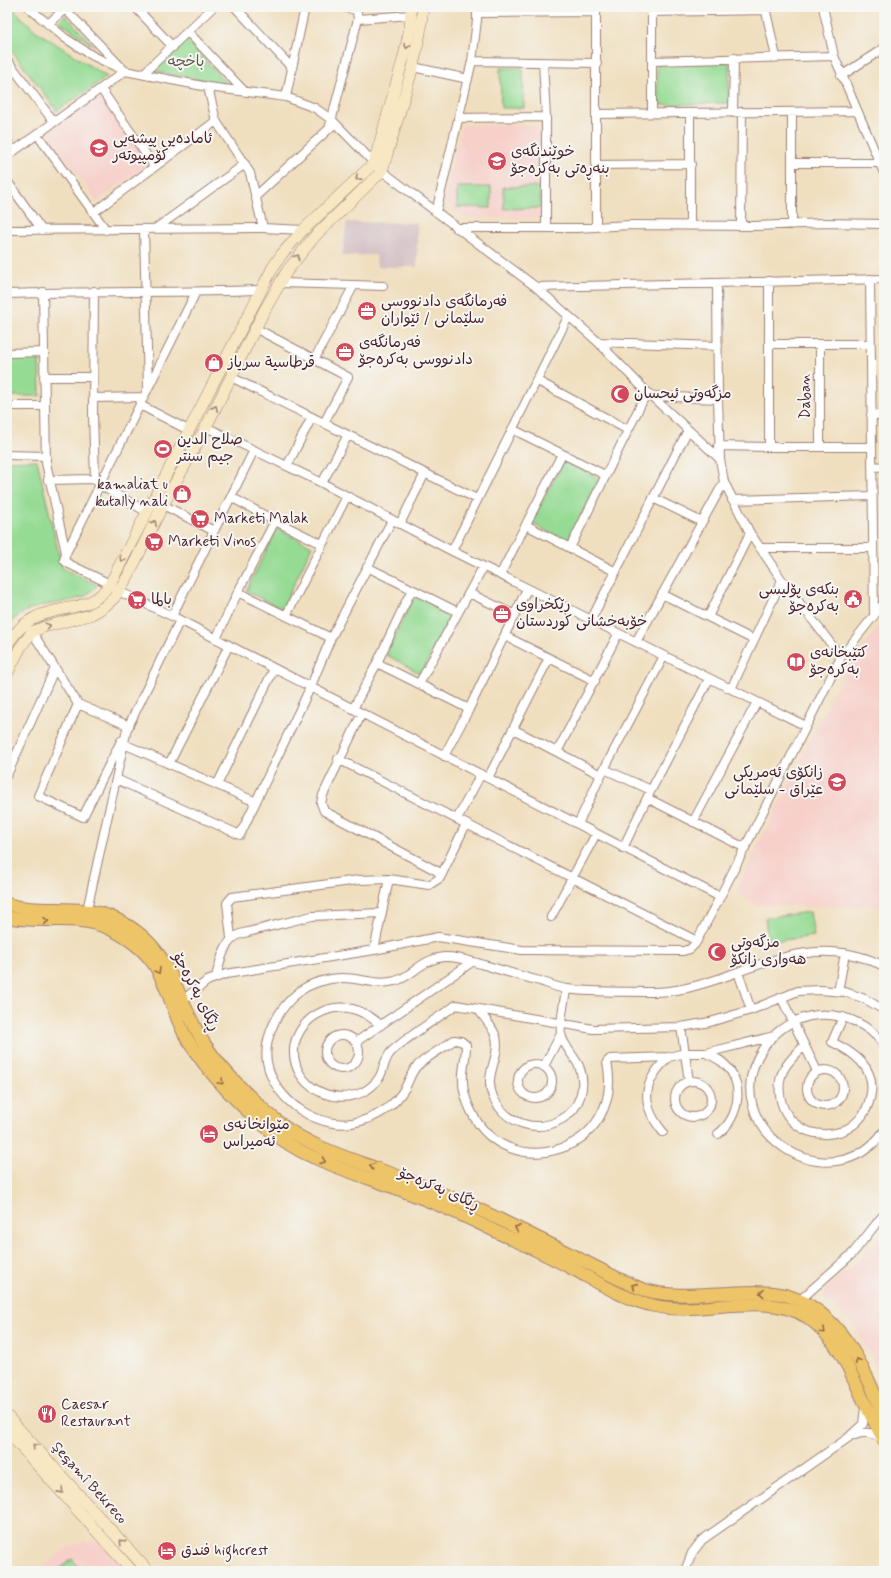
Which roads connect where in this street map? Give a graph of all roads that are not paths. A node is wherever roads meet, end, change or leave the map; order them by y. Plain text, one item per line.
1 (28, 7) edge
2 (213, 7) edge
3 (236, 7) edge
4 (305, 7) edge
5 (343, 7) edge
6 (424, 7) edge
7 (823, 7) edge
8 (66, 8) edge
9 (137, 8) edge
10 (766, 8) edge
11 (356, 9) edge
12 (652, 9) edge
13 (477, 10) edge
14 (596, 10) edge
15 (411, 11) edge
16 (358, 19) junction
17 (48, 24) junction
18 (188, 32) junction
19 (173, 47) junction
20 (884, 48) edge
21 (834, 56) junction
22 (776, 57) junction
23 (734, 58) junction
24 (7, 60) edge
25 (472, 61) junction
26 (652, 61) junction
27 (543, 63) junction
28 (597, 63) junction
29 (413, 67) junction
30 (292, 68) junction
31 (126, 71) junction
32 (143, 74) junction
33 (841, 76) junction
34 (468, 79) junction
35 (208, 87) junction
36 (101, 89) junction
37 (244, 91) junction
38 (286, 97) junction
39 (856, 111) junction
40 (792, 112) junction
41 (652, 113) junction
42 (690, 113) junction
43 (738, 113) junction
44 (597, 114) junction
45 (546, 117) junction
46 (458, 118) junction
47 (216, 121) junction
48 (334, 121) junction
49 (54, 122) junction
50 (38, 134) junction
51 (7, 141) edge
52 (14, 151) junction
53 (7, 156) edge
54 (374, 163) junction
55 (792, 163) junction
56 (880, 163) junction
57 (245, 164) junction
58 (691, 164) junction
59 (597, 165) junction
60 (154, 166) junction
61 (382, 171) junction
62 (884, 173) edge
63 (7, 181) edge
64 (256, 196) junction
65 (94, 212) junction
66 (436, 212) junction
67 (884, 224) edge
68 (792, 225) junction
69 (690, 226) junction
70 (741, 226) junction
71 (546, 227) junction
72 (596, 227) junction
73 (263, 228) junction
74 (456, 228) junction
75 (155, 229) junction
76 (7, 230) edge
77 (42, 230) junction
78 (106, 230) junction
79 (144, 230) junction
80 (303, 230) junction
81 (870, 279) junction
82 (884, 279) edge
83 (769, 281) junction
84 (716, 282) junction
85 (280, 283) junction
86 (354, 285) junction
87 (383, 286) dead end
88 (536, 287) junction
89 (260, 290) junction
90 (94, 291) junction
91 (145, 291) junction
92 (43, 292) junction
93 (196, 292) junction
94 (7, 294) edge
95 (252, 307) junction
96 (263, 313) junction
97 (568, 317) junction
98 (242, 328) junction
99 (254, 330) junction
100 (598, 342) junction
101 (770, 344) junction
102 (820, 344) junction
103 (870, 344) junction
104 (718, 346) junction
105 (44, 352) junction
106 (7, 353) edge
107 (314, 360) junction
108 (93, 377) junction
109 (231, 377) junction
110 (44, 378) junction
111 (536, 380) junction
112 (146, 393) junction
113 (650, 394) junction
114 (93, 398) junction
115 (718, 399) junction
116 (140, 405) junction
117 (7, 406) edge
118 (45, 406) junction
119 (871, 415) junction
120 (884, 415) edge
121 (312, 417) junction
122 (324, 423) junction
123 (206, 426) junction
124 (512, 429) junction
125 (190, 430) junction
126 (628, 430) junction
127 (688, 430) junction
128 (348, 435) junction
129 (718, 446) junction
130 (769, 447) junction
131 (820, 447) junction
132 (872, 447) junction
133 (254, 450) junction
134 (562, 454) junction
135 (7, 455) edge
136 (46, 456) junction
137 (720, 459) junction
138 (287, 466) junction
139 (872, 466) junction
140 (884, 467) edge
141 (425, 473) junction
142 (605, 476) junction
143 (48, 480) junction
144 (98, 482) junction
145 (724, 482) junction
146 (322, 483) junction
147 (347, 496) junction
148 (872, 496) junction
149 (231, 497) junction
150 (653, 498) junction
151 (477, 499) junction
152 (732, 500) junction
153 (163, 505) junction
154 (147, 512) junction
155 (392, 520) junction
156 (275, 521) junction
157 (702, 522) junction
158 (400, 524) junction
159 (526, 525) junction
160 (214, 532) junction
161 (750, 533) junction
162 (322, 544) junction
163 (570, 548) junction
164 (760, 548) junction
165 (873, 548) junction
166 (452, 551) junction
167 (66, 553) junction
168 (367, 567) junction
169 (483, 567) junction
170 (616, 572) junction
171 (500, 575) junction
172 (782, 580) junction
173 (110, 584) junction
174 (412, 589) junction
175 (528, 589) junction
176 (118, 591) junction
177 (238, 592) junction
178 (469, 593) junction
179 (662, 594) junction
180 (884, 603) edge
181 (458, 612) junction
182 (515, 615) junction
183 (172, 616) junction
184 (286, 616) junction
185 (708, 616) junction
186 (874, 616) junction
187 (180, 620) junction
188 (591, 620) junction
189 (32, 632) junction
190 (618, 634) junction
191 (504, 636) junction
192 (331, 638) junction
193 (216, 639) junction
194 (754, 640) junction
195 (636, 642) junction
196 (7, 645) edge
197 (229, 645) junction
198 (664, 656) junction
199 (841, 657) junction
200 (549, 658) junction
201 (377, 663) junction
202 (56, 668) junction
203 (274, 669) junction
204 (7, 674) edge
205 (709, 679) junction
206 (595, 681) junction
207 (419, 684) junction
208 (310, 688) junction
209 (731, 689) junction
210 (757, 702) junction
211 (78, 704) junction
212 (353, 709) junction
213 (469, 709) junction
214 (362, 713) junction
215 (806, 726) junction
216 (128, 728) junction
217 (513, 729) junction
218 (124, 744) junction
219 (557, 752) junction
220 (444, 756) junction
221 (338, 759) junction
222 (169, 764) junction
223 (603, 772) junction
224 (7, 775) edge
225 (484, 776) junction
226 (116, 779) junction
227 (217, 785) junction
228 (651, 790) junction
229 (647, 798) junction
230 (256, 802) junction
231 (457, 819) junction
232 (693, 822) junction
233 (466, 824) junction
234 (578, 824) junction
235 (596, 834) junction
236 (623, 848) junction
237 (745, 848) junction
238 (440, 878) junction
239 (389, 879) junction
240 (573, 879) junction
241 (720, 897) junction
242 (7, 904) edge
243 (87, 910) junction
244 (380, 913) junction
245 (7, 917) edge
246 (551, 917) dead end
247 (231, 938) junction
248 (697, 941) junction
249 (140, 942) junction
250 (374, 950) junction
251 (845, 953) junction
252 (472, 962) junction
253 (884, 966) edge
254 (738, 972) junction
255 (216, 976) junction
256 (566, 989) junction
257 (838, 992) junction
258 (781, 997) junction
259 (183, 1000) junction
260 (478, 1009) junction
261 (751, 1010) junction
262 (884, 1010) edge
263 (844, 1017) junction
264 (792, 1023) junction
265 (562, 1024) junction
266 (381, 1025) junction
267 (681, 1027) junction
268 (561, 1034) junction
269 (774, 1036) junction
270 (356, 1042) junction
271 (884, 1045) edge
272 (804, 1046) junction
273 (685, 1053) junction
274 (706, 1053) junction
275 (669, 1057) junction
276 (544, 1066) junction
277 (817, 1071) junction
278 (689, 1082) junction
279 (884, 1131) edge
280 (663, 1132) dead end
281 (718, 1134) dead end
282 (884, 1214) edge
283 (800, 1300) junction
284 (791, 1310) junction
285 (876, 1396) junction
286 (865, 1404) junction
287 (884, 1409) edge
288 (7, 1416) edge
289 (884, 1416) edge
290 (7, 1431) edge
291 (848, 1438) junction
292 (884, 1442) edge
293 (132, 1571) edge
294 (148, 1571) edge
295 (685, 1571) edge

1 - 17 street
2 - 18 street
3 - 30 street
4 - 30 street
5 - 11 street
6 - 29 main road
7 - 21 street
8 - 17 street
8 - 31 street
9 - 19 street
10 - 12 street
10 - 22 street
11 - 16 street
12 - 26 street
13 - 14 street
13 - 25 street
14 - 28 street
15 - 16 street
15 -> 54 main road
16 - 48 street
17 - 31 street
18 - 19 street
18 - 37 street
19 - 32 street
20 - 33 street
21 - 22 street
21 - 33 street
22 - 23 street
23 - 26 street
23 - 43 street
24 - 49 street
25 - 27 street
25 - 34 street
26 - 41 street
27 - 28 street
27 - 45 street
28 - 44 street
29 - 34 street
29 - 61 main road
30 - 38 street
31 - 32 street
31 - 36 street
32 - 35 street
33 - 39 street
34 - 46 street
35 - 37 street
35 - 47 street
36 - 49 street
36 - 60 street
37 - 38 street
38 - 48 street
39 - 40 street
39 - 56 street
40 - 43 street
40 - 55 street
41 - 42 street
41 - 44 street
42 - 43 street
42 - 58 street
43 - 70 street
44 - 59 street
45 - 46 street
45 - 71 street
46 - 66 street
47 - 57 street
47 - 60 street
48 - 54 street
48 - 64 street
49 - 50 street
50 - 52 street
50 - 65 street
51 - 52 street
52 - 53 street
54 - 61 street
54 -> 80 main road
55 - 56 street
55 - 68 street
56 - 62 street
57 - 64 street
57 - 75 street
58 - 59 street
58 - 69 street
59 - 72 street
60 - 65 street
61 - 66 street
85 -> 61 main road
63 - 77 street
64 - 73 street
65 - 78 street
66 - 74 street
67 - 68 street
68 - 70 street
69 - 70 street
69 - 72 street
71 - 72 street
71 - 74 street
73 - 75 street
73 - 80 street
74 - 88 street
75 - 79 street
76 - 77 street
77 - 78 street
78 - 79 street
79 - 91 street
80 - 89 main road
81 - 82 street
81 - 83 street
81 - 103 street
83 - 84 street
83 - 101 street
84 - 88 street
84 - 104 street
85 - 86 street
85 - 96 main road
86 - 87 street
86 - 107 street
88 - 97 street
89 - 93 street
89 - 95 main road
90 - 91 street
90 - 92 street
90 - 108 street
91 - 93 street
91 - 112 street
92 - 94 street
92 - 105 street
93 - 112 street
95 - 96 main road
95 - 98 main road
96 - 99 main road
97 - 100 street
97 - 111 street
98 - 99 main road
98 - 125 main road
99 - 107 street
99 - 109 main road
100 - 104 street
100 - 113 street
101 - 102 street
101 - 130 street
102 - 103 street
102 - 131 street, Daban
103 - 119 street
104 - 115 street
105 - 106 street
105 - 110 street
107 - 122 street
108 - 110 street
108 - 114 street
109 - 121 street
123 -> 109 main road
110 - 118 street
111 - 124 street
111 - 126 street
112 - 114 street
112 - 116 street
113 - 115 street
113 - 126 street
113 - 127 street
114 - 144 street
115 - 129 street
116 - 125 street
116 - 144 street
117 - 118 street
118 - 136 street
119 - 120 street
119 - 132 street
121 - 122 street
121 - 138 street
122 - 128 street
123 - 133 street
123 - 153 main road
124 - 134 street
124 - 151 street
125 - 154 main road
126 - 142 street
127 - 137 street
127 - 150 street
128 - 141 street
128 - 146 street
129 - 130 street
129 - 137 street
130 - 131 street
131 - 132 street
132 - 139 street
133 - 138 street
133 - 149 street
134 - 142 street
134 - 159 street
135 - 136 street
136 - 143 street
137 - 145 street
138 - 146 street
139 - 140 street
139 - 148 street
141 - 151 street
141 - 158 street
142 - 163 street
143 - 144 street
143 - 167 street
144 - 154 street
144 - 167 street
145 - 152 street
145 - 157 street
146 - 147 street
147 - 155 street
147 - 162 street
148 - 152 street
148 - 165 street
149 - 156 street
149 - 160 street
150 - 157 street
150 - 170 street
151 - 166 street
152 - 161 street
153 - 160 street
176 -> 153 main road
154 -> 173 main road
155 - 158 street
155 - 168 street
156 - 162 street
156 - 177 street
157 - 179 street
158 - 166 street
159 - 163 street
159 - 171 street
160 - 183 street
161 - 164 street
161 - 185 street
162 - 184 street
163 - 170 street
164 - 165 street
164 - 172 street
165 - 186 street
166 - 169 street
167 - 173 street
168 - 174 street
168 - 192 street
169 - 171 street
169 - 178 street
170 - 188 street
171 - 175 street
172 - 194 street
172 - 199 street
173 - 196 main road
174 - 181 street
174 - 201 street
175 - 182 street
175 - 188 street
176 - 183 street
189 -> 176 main road
177 - 184 street
177 - 193 street
178 - 181 street
178 - 182 street
179 - 185 street
179 - 195 street
180 - 186 street
181 - 207 street
182 - 191 street
183 - 187 street
184 - 192 street
185 - 194 street
186 - 199 street
187 - 193 street
187 - 216 street
188 - 190 street
189 - 202 street
189 - 204 main road
190 - 195 street
190 - 206 street
191 - 200 street
191 - 213 street
192 - 208 street
193 - 197 street
194 - 209 street
195 - 198 street
197 - 203 street
197 - 222 street
198 - 205 street
198 - 223 street
199 - 215 street
200 - 206 street
200 - 217 street
201 - 207 street
201 - 212 street
202 - 211 street
202 - 224 street
203 - 208 street
203 - 227 street
205 - 209 street
205 - 228 street
206 - 219 street
207 - 213 street
208 - 212 street
208 - 230 street
209 - 210 street
210 - 215 street
210 - 232 street
211 - 216 street
211 - 216 street
212 - 214 street
213 - 220 street
214 - 220 street
214 - 221 street
215 - 237 street
216 - 218 street
217 - 219 street
217 - 225 street
218 - 222 street
218 - 226 street
219 - 223 street
220 - 225 street
221 - 231 street
221 - 238 street
222 - 227 street
223 - 228 street
223 - 234 street
225 - 231 street
225 - 234 street
226 - 230 street
226 - 243 street
227 - 230 street
228 - 229 street
229 - 232 street
229 - 236 street
231 - 233 street
232 - 237 street
233 - 238 street
233 - 240 street
234 - 235 street
235 - 236 street
235 - 240 street
236 - 241 street
237 - 241 street
238 - 239 street
239 - 244 street
239 - 247 street
240 - 246 street
240 - 248 street
241 - 248 street
242 - 243 main road, ڕێگای بەکرەجۆ
243 - 249 main road, ڕێگای بەکرەجۆ
244 - 247 street
244 - 250 street
245 -> 249 main road, ڕێگای بەکرەجۆ
247 - 255 street
248 - 250 street
249 - 259 main road, ڕێگای بەکرەجۆ
249 -> 284 main road, ڕێگای بەکرەجۆ
250 - 255 street
251 - 253 street
251 - 254 street
251 - 257 street
252 - 256 street
252 - 266 street
252 - 275 street
254 - 256 street
254 - 261 street
255 - 259 street
256 - 265 street
257 - 258 street
257 - 262 street
258 - 261 street
258 - 264 street
283 -> 259 main road, ڕێگای بەکرەجۆ
260 - 265 street
260 - 266 street
260 - 268 street
261 - 267 street
263 - 264 street
263 - 271 street
263 - 272 street
264 - 269 street
264 - 272 street
265 - 267 street
265 - 268 street
266 - 270 street
267 - 273 street
268 - 276 street
269 - 274 street
269 - 279 street
270 - 270 street
272 - 277 street
273 - 274 street
273 - 275 street
273 - 278 street
274 - 281 street
275 - 280 street
276 - 276 street
277 - 277 street
278 - 278 street
282 - 283 street
283 - 284 main road
285 -> 283 main road, ڕێگای بەکرەجۆ
284 -> 286 main road, ڕێگای بەکرەجۆ
285 - 287 highway
285 - 289 main road, ڕێگای بەکرەجۆ
286 - 291 street
286 - 292 main road, ڕێگای بەکرەجۆ
294 -> 288 main road, Şeqamî Bekreco
290 -> 293 main road
291 - 292 street
291 - 295 street

